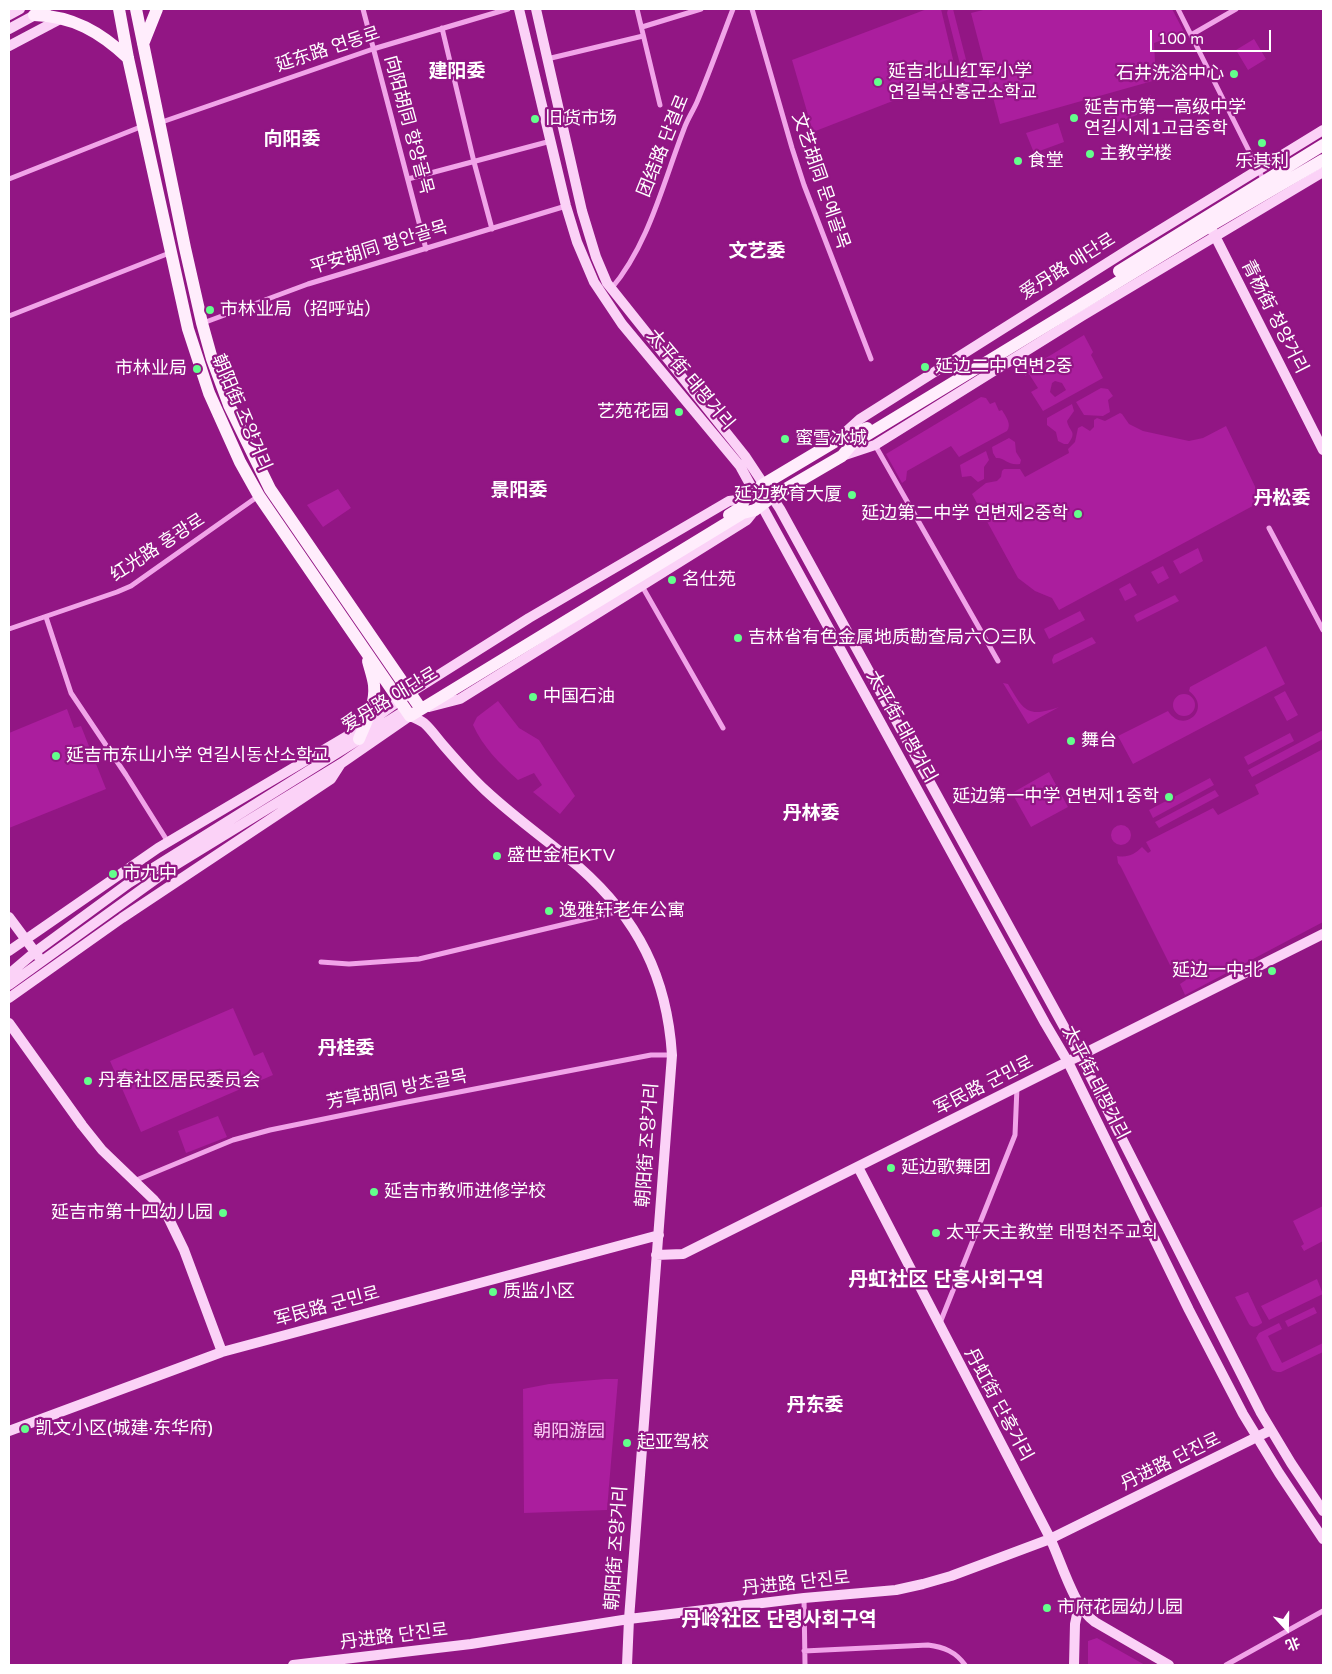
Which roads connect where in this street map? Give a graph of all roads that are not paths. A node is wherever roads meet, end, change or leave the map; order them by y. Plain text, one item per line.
1 (20, 9) edge
2 (46, 9) edge
3 (119, 9) edge
4 (136, 9) edge
5 (157, 9) edge
6 (362, 9) edge
7 (508, 9) edge
8 (519, 9) edge
9 (536, 9) edge
10 (637, 9) edge
11 (700, 9) edge
12 (733, 9) edge
13 (752, 9) edge
14 (1178, 9) edge
15 (1236, 9) edge
16 (9, 15) edge
17 (34, 15) junction
18 (62, 18) junction
19 (9, 28) edge
20 (442, 28) junction
21 (642, 28) junction
22 (1191, 35) junction
23 (643, 36) junction
24 (144, 44) junction
25 (9, 46) edge
26 (373, 49) junction
27 (128, 58) junction
28 (547, 59) junction
29 (660, 105) dead end
30 (159, 123) junction
31 (143, 126) junction
32 (1323, 130) edge
33 (551, 142) junction
34 (1323, 145) edge
35 (1323, 160) edge
36 (474, 162) junction
37 (1323, 172) edge
38 (1261, 176) junction
39 (9, 179) edge
40 (408, 179) junction
41 (566, 206) junction
42 (492, 228) junction
43 (1212, 231) junction
44 (426, 249) junction
45 (172, 252) junction
46 (611, 289) junction
47 (9, 316) edge
48 (202, 323) junction
49 (871, 359) dead end
50 (875, 445) junction
51 (1323, 450) edge
52 (842, 456) junction
53 (792, 467) junction
54 (800, 481) junction
55 (764, 484) junction
56 (749, 495) junction
57 (259, 496) junction
58 (772, 498) junction
59 (758, 508) junction
60 (1268, 528) dead end
61 (642, 586) junction
62 (46, 617) junction
63 (9, 629) edge
64 (1323, 630) edge
65 (365, 651) junction
66 (998, 661) dead end
67 (410, 705) junction
68 (364, 726) junction
69 (723, 728) dead end
70 (359, 739) junction
71 (342, 762) junction
72 (168, 842) junction
73 (621, 911) junction
74 (9, 917) edge
75 (1323, 934) edge
76 (26, 939) junction
77 (9, 952) edge
78 (38, 956) junction
79 (321, 962) dead end
80 (49, 970) junction
81 (9, 974) edge
82 (9, 985) edge
83 (9, 998) edge
84 (9, 1023) edge
85 (672, 1055) junction
86 (1080, 1056) junction
87 (1068, 1062) junction
88 (1017, 1087) junction
89 (858, 1167) junction
90 (134, 1181) junction
91 (659, 1235) junction
92 (656, 1255) junction
93 (939, 1326) junction
94 (222, 1352) junction
95 (1271, 1430) junction
96 (9, 1431) edge
97 (1257, 1438) junction
98 (1323, 1511) edge
99 (1050, 1539) junction
100 (1323, 1539) edge
101 (804, 1598) junction
102 (1079, 1605) junction
103 (1323, 1611) edge
104 (629, 1619) junction
105 (804, 1651) junction
106 (293, 1665) edge
107 (627, 1665) edge
108 (805, 1665) edge
109 (965, 1665) edge
110 (1074, 1665) edge
111 (1169, 1665) edge
112 (1226, 1665) edge

1 - 16 street
2 - 17 street
3 - 27 main road, 朝阳街 조양거리
4 - 24 main road, 朝阳街 조양거리
5 - 24 main road
6 - 26 street, 向阳胡同 향양골목
7 - 20 street, 延东路 연동로
8 - 33 street, 太平街 태평거리
9 - 28 street, 太平街 태평거리
10 - 21 street
11 - 21 street
12 - 46 street, 团结路 단결로
13 - 49 street, 文艺胡同 문예골목
14 - 22 street
15 - 22 street
17 - 18 main road
17 - 19 street
18 - 25 street
18 - 27 main road
20 - 26 street, 延东路 연동로
20 - 36 street
21 - 23 street
22 - 38 street
23 - 28 street
23 - 29 street
24 - 30 main road, 朝阳街 조양거리
26 - 30 street, 延东路 연동로
26 - 40 street, 向阳胡同 향양골목
27 - 31 main road, 朝阳街 조양거리
28 - 46 street, 太平街 태평거리
30 - 48 main road, 朝阳街 조양거리
31 - 39 street
31 - 45 main road, 朝阳街 조양거리
32 - 38 street, 爱丹路 애단로
33 - 36 street
33 - 41 street, 太平街 태평거리
34 - 38 main road, 爱丹路 애단로
35 - 43 main road, 爱丹路 애단로
36 - 40 street
36 - 42 street
37 - 43 street, 爱丹路 애단로
38 - 53 main road, 爱丹路 애단로
40 - 44 street, 向阳胡同 향양골목
41 - 42 street, 平安胡同 평안골목
41 - 56 street, 太平街 태평거리
42 - 44 street, 平安胡同 평안골목
43 - 50 street, 爱丹路 애단로
43 - 51 street, 青杨街 청양거리
43 - 52 main road, 爱丹路 애단로
44 - 48 street, 平安胡同 평안골목
45 - 47 street
45 - 57 main road, 朝阳街 조양거리
46 - 55 street, 太平街 태평거리
48 - 67 main road, 朝阳街 조양거리
50 - 52 street, 爱丹路 애단로
50 - 66 street
52 - 54 main road, 爱丹路 애단로
53 - 54 main road
53 - 55 main road, 爱丹路 애단로
54 - 58 main road, 爱丹路 애단로
55 - 56 main road, 爱丹路 애단로
55 - 58 street, 太平街 태평거리
56 - 59 street, 太平街 태평거리
56 - 67 main road, 爱丹路 애단로
57 - 62 street, 红光路 홍광로
57 - 65 main road, 朝阳街 조양거리
58 - 59 main road, 爱丹路 애단로
58 - 86 street, 太平街 태평거리
59 - 61 street, 爱丹路 애단로
59 - 67 main road, 爱丹路 애단로
59 - 87 street, 太平街 태평거리
60 - 64 street
61 - 67 street, 爱丹路 애단로
61 - 69 street
62 - 63 street, 红光路 홍광로
62 - 72 street
65 - 67 main road, 朝阳街 조양거리
65 - 68 main road
67 - 68 street, 爱丹路 애단로
67 - 70 street, 爱丹路 애단로
67 - 71 street, 爱丹路 애단로
67 - 73 street, 朝阳街 조양거리
68 - 70 main road
68 - 72 street, 爱丹路 애단로
70 - 78 street, 爱丹路 애단로
71 - 78 street, 爱丹路 애단로
71 - 80 street, 爱丹路 애단로
72 - 76 street, 爱丹路 애단로
73 - 79 street
73 - 85 street, 朝阳街 조양거리
74 - 76 street
75 - 86 street, 军民路 군민로
76 - 77 street, 爱丹路 애단로
76 - 78 street
78 - 80 street
78 - 81 street, 爱丹路 애단로
78 - 82 street, 爱丹路 애단로
80 - 83 street, 爱丹路 애단로
84 - 90 street
85 - 90 street, 芳草胡同 방초골목
85 - 91 street, 朝阳街 조양거리
86 - 87 street, 军民路 군민로
86 - 95 street, 太平街 태평거리
87 - 88 street, 军民路 군민로
87 - 97 street, 太平街 태평거리
88 - 89 street, 军民路 군민로
88 - 93 street
89 - 92 street, 军民路 군민로
89 - 93 street, 丹虹街 단홍거리
90 - 94 street
91 - 92 street, 朝阳街 조양거리
91 - 94 street, 军民路 군민로
92 - 104 street, 朝阳街 조양거리
93 - 99 street, 丹虹街 단홍거리
94 - 96 street, 军民路 군민로
95 - 97 street, 丹进路 단진로
95 - 98 street, 太平街 태평거리
97 - 99 street, 丹进路 단진로
97 - 100 street, 太平街 태평거리
99 - 101 street, 丹进路 단진로
99 - 102 street, 丹虹街 단홍거리
101 - 104 street, 丹进路 단진로
101 - 105 street
102 - 110 street
102 - 111 street
103 - 112 street
104 - 106 street, 丹进路 단진로
104 - 107 street, 朝阳街 조양거리
105 - 108 street
105 - 109 street

